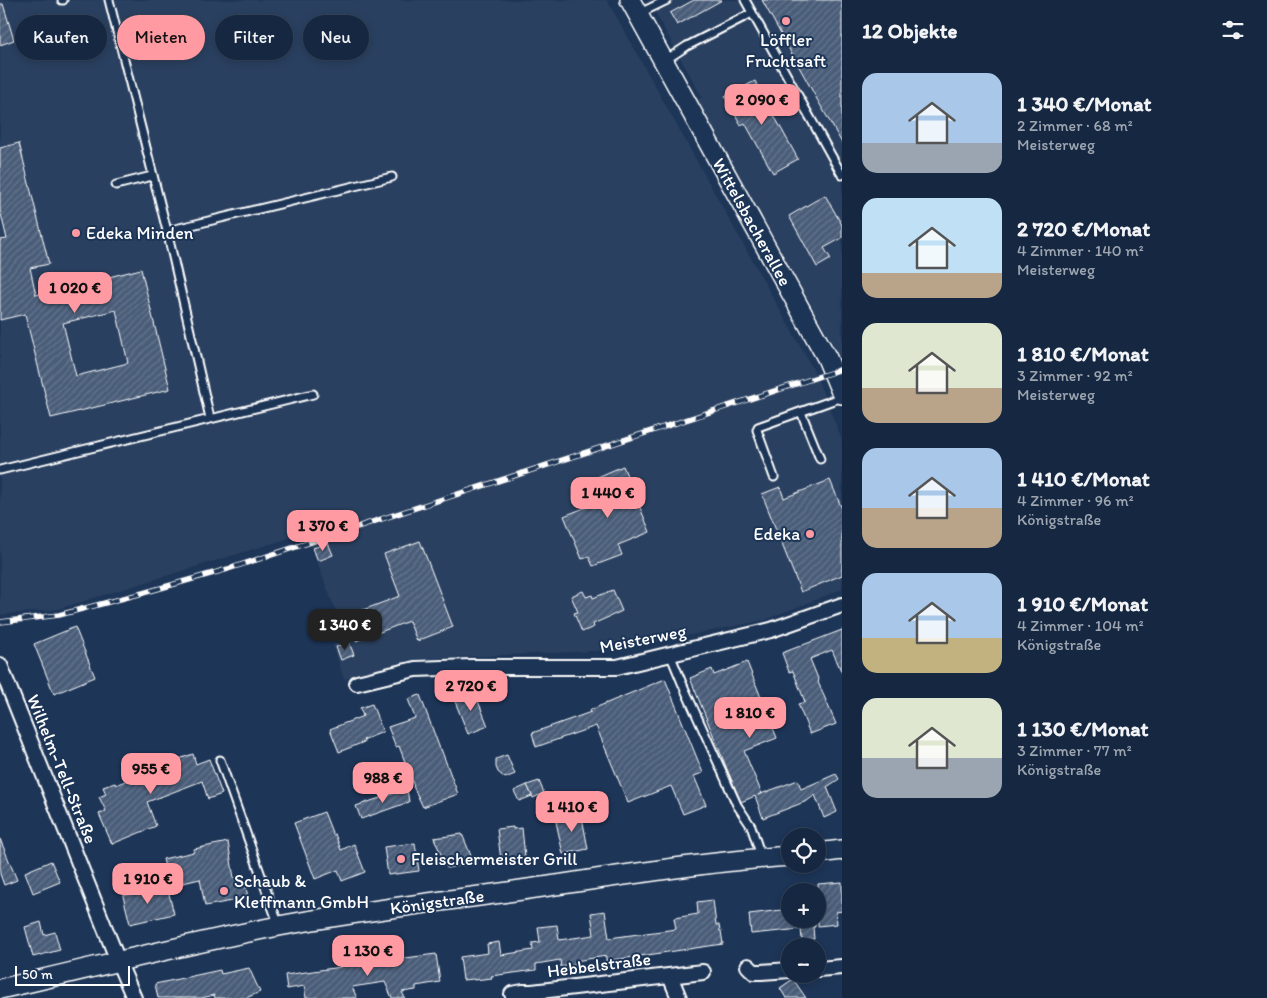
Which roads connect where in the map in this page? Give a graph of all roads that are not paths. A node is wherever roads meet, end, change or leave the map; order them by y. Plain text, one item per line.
1 (109, 0) edge
2 (667, 0) edge
3 (745, 0) edge
4 (634, 7) edge
5 (752, 13) junction
6 (664, 61) junction
7 (842, 175) edge
8 (152, 176) junction
9 (392, 177) dead end
10 (116, 185) dead end
11 (167, 232) junction
12 (312, 394) dead end
13 (842, 396) edge
14 (801, 412) junction
15 (210, 418) junction
16 (820, 459) dead end
17 (0, 470) edge
18 (774, 476) dead end
19 (842, 605) edge
20 (670, 654) junction
21 (0, 665) edge
22 (357, 683) dead end
23 (220, 760) dead end
24 (842, 850) edge
25 (826, 852) edge
26 (781, 857) edge
27 (762, 858) junction
28 (280, 926) junction
29 (118, 961) junction
30 (748, 966) dead end
31 (842, 967) edge
32 (826, 968) edge
33 (781, 970) edge
34 (703, 972) dead end
35 (670, 976) junction
36 (10, 989) edge
37 (512, 994) dead end
38 (534, 995) edge
39 (134, 998) edge
40 (679, 998) edge

1 - 8 lane
2 - 4 lane
3 - 5 lane
4 - 6 main road, Wittelsbacherallee
5 - 6 lane
5 - 7 lane
6 - 13 main road, Wittelsbacherallee
8 - 10 lane
8 - 11 lane
9 - 11 lane
11 - 15 lane
12 - 15 lane
13 - 14 lane
14 - 16 lane
14 - 18 lane
15 - 17 lane
19 - 20 street, Meisterweg
20 - 22 street, Meisterweg
20 - 27 lane
21 - 29 street, Wilhelm-Tell-Straße
23 - 28 lane
24 - 25 main road
26 - 27 main road, Königstraße
27 - 28 main road, Königstraße
28 - 29 main road, Königstraße
29 - 36 main road, Königstraße
29 - 39 street, Wilhelm-Tell-Straße
30 - 33 street
31 - 32 street
34 - 35 street, Hebbelstraße
35 - 38 street, Hebbelstraße
35 - 40 street, Hebbelstraße
37 - 38 street, Hebbelstraße

